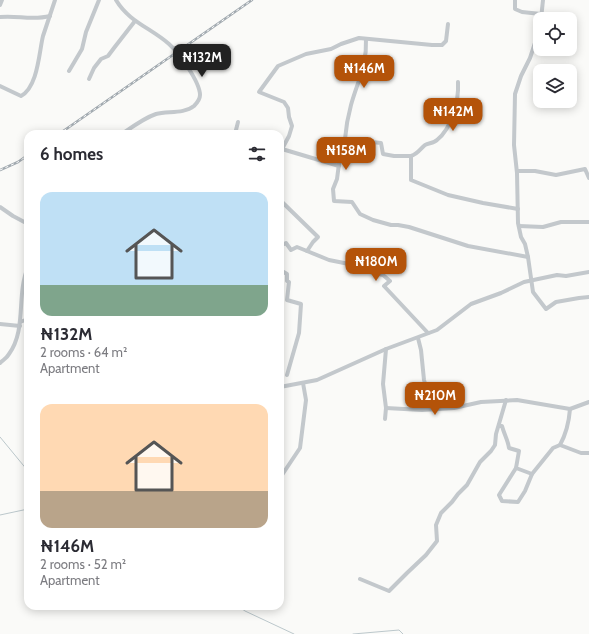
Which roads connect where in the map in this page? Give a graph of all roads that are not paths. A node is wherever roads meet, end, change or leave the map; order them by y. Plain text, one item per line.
1 (2, 0) edge
2 (55, 0) edge
3 (99, 0) edge
4 (116, 0) edge
5 (515, 0) edge
6 (543, 0) edge
7 (0, 5) edge
8 (541, 12) edge
9 (533, 13) edge
10 (50, 16) junction
11 (0, 17) edge
12 (135, 21) junction
13 (448, 24) dead end
14 (366, 39) junction
15 (533, 49) edge
16 (69, 71) dead end
17 (88, 79) dead end
18 (458, 82) dead end
19 (0, 86) edge
20 (238, 122) dead end
21 (129, 130) edge
22 (236, 130) edge
23 (345, 139) junction
24 (284, 145) edge
25 (284, 151) edge
26 (411, 156) junction
27 (339, 166) junction
28 (516, 171) junction
29 (589, 178) edge
30 (284, 204) edge
31 (0, 207) edge
32 (518, 209) junction
33 (24, 222) edge
34 (589, 222) edge
35 (519, 226) junction
36 (284, 244) edge
37 (307, 251) junction
38 (528, 256) junction
39 (284, 272) edge
40 (589, 272) edge
41 (531, 280) junction
42 (24, 283) edge
43 (589, 297) edge
44 (21, 317) junction
45 (24, 318) edge
46 (24, 321) edge
47 (0, 324) edge
48 (20, 324) junction
49 (428, 334) junction
50 (418, 338) junction
51 (386, 349) junction
52 (0, 363) edge
53 (287, 375) dead end
54 (303, 383) junction
55 (284, 386) edge
56 (506, 400) junction
57 (589, 402) edge
58 (386, 408) junction
59 (438, 409) junction
60 (570, 409) junction
61 (385, 419) dead end
62 (499, 426) junction
63 (560, 445) junction
64 (589, 453) edge
65 (516, 468) junction
66 (284, 472) edge
67 (532, 474) junction
68 (360, 579) dead end

1 - 7 street
2 - 10 street
3 - 16 street
4 - 12 street
5 - 9 street
6 - 8 street
10 - 11 street
10 - 19 street
12 - 17 street
12 - 21 street
13 - 14 street
14 - 23 street
14 - 24 street
15 - 28 street
18 - 26 street
20 - 22 street
23 - 26 street
23 - 27 street
25 - 27 street
26 - 32 street
27 - 38 street
28 - 29 street
28 - 32 street
30 - 37 street
31 - 33 street
32 - 35 street
34 - 35 street
35 - 38 street
36 - 37 street
37 - 49 street
38 - 41 street
39 - 53 street
40 - 41 street
41 - 43 street
41 - 49 street
42 - 44 street
44 - 45 street
44 - 48 street
46 - 48 street
47 - 48 street
48 - 52 street
49 - 50 street
50 - 51 street
50 - 59 street
51 - 54 street
51 - 58 street
54 - 55 street
54 - 66 street
56 - 59 street
56 - 60 street
56 - 62 street
57 - 60 street
58 - 59 street
58 - 61 street
60 - 63 street
62 - 65 street
62 - 68 street
63 - 64 street
63 - 67 street
65 - 67 street
65 - 67 street

